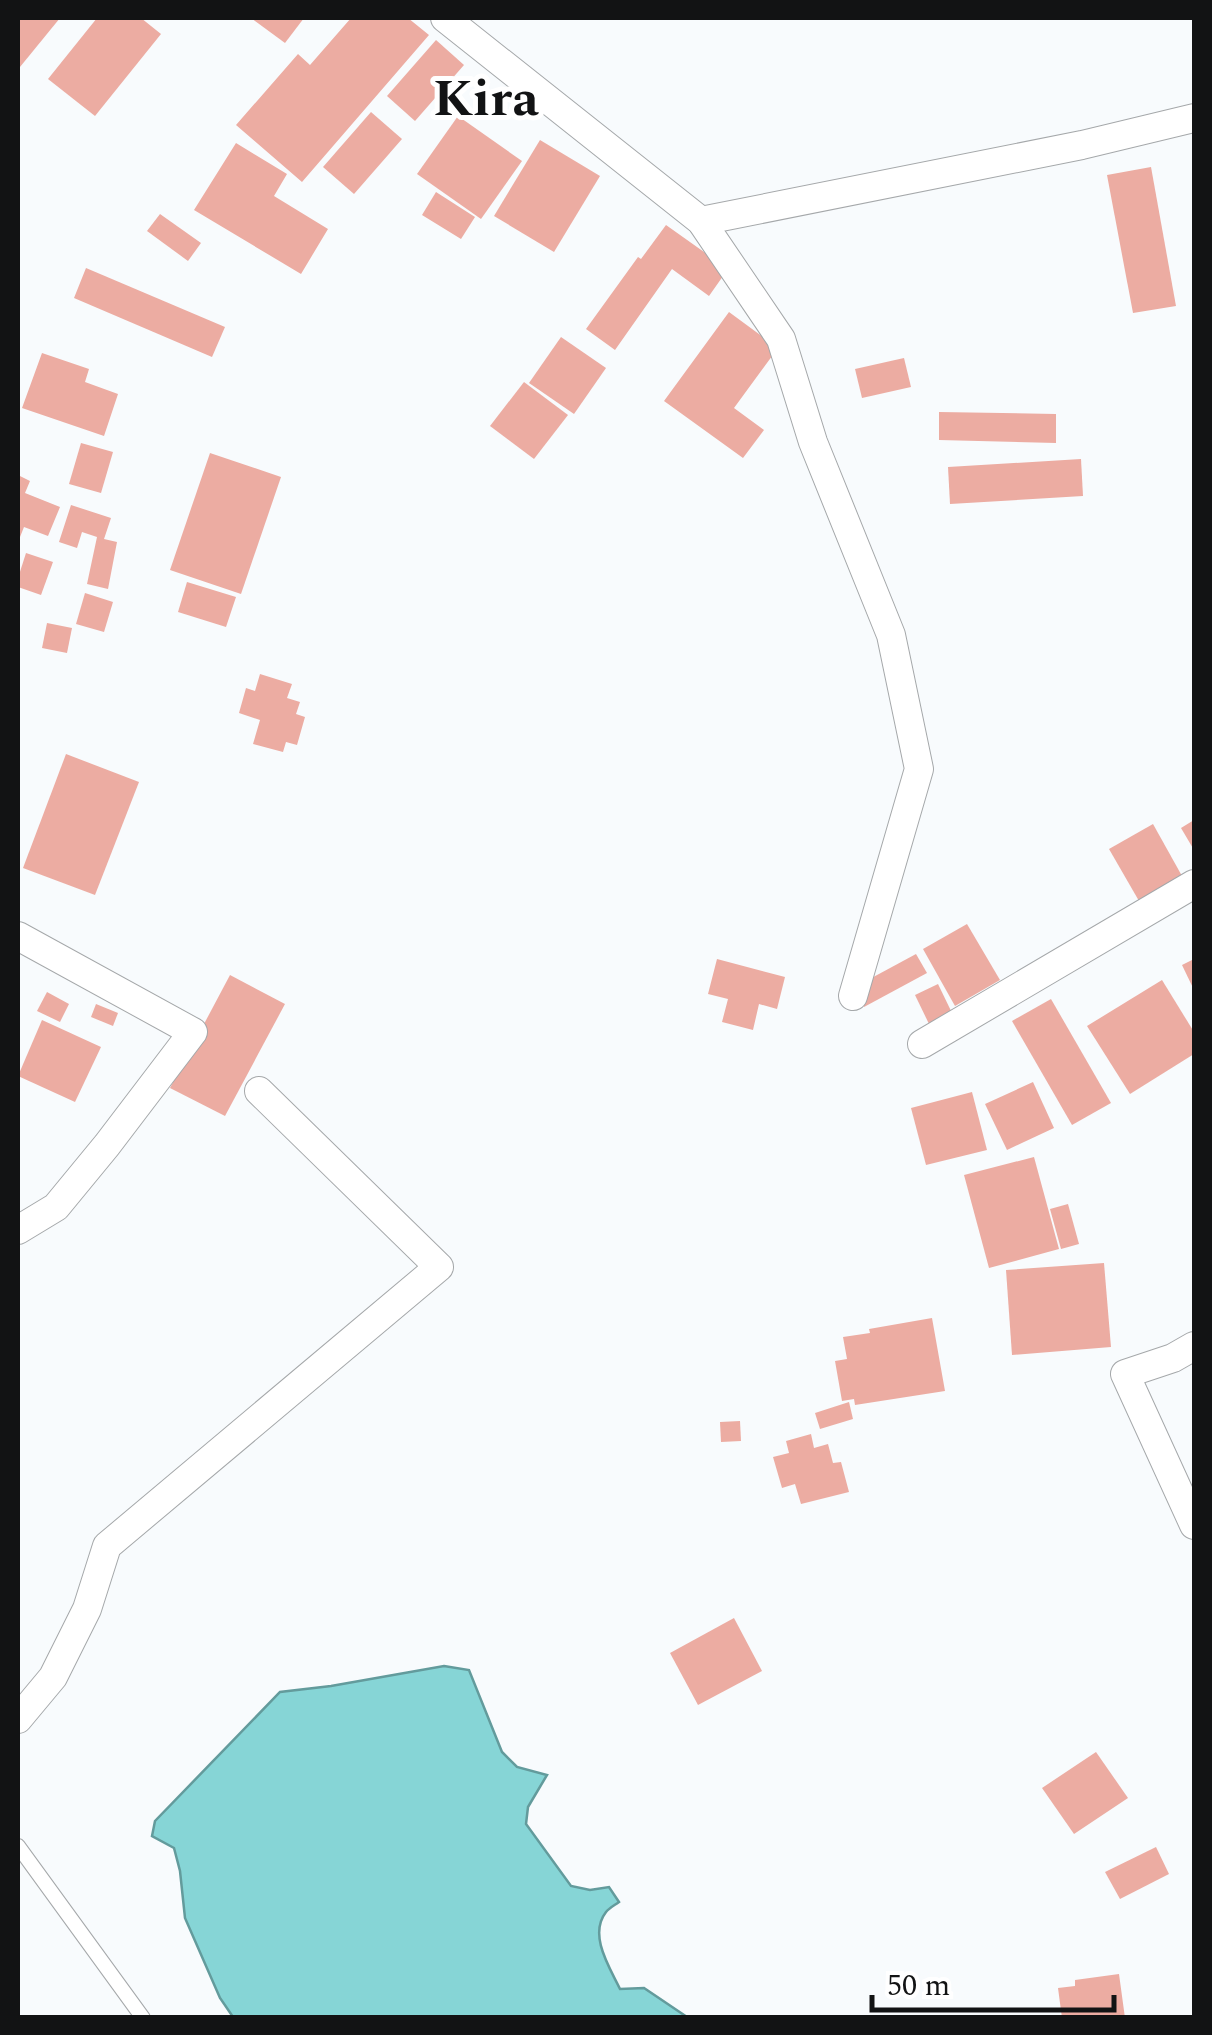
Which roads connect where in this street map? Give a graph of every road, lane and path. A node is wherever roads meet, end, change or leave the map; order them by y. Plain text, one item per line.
1 (445, 18) edge
2 (1194, 118) edge
3 (701, 221) junction
4 (1194, 884) edge
5 (18, 936) edge
6 (853, 996) dead end
7 (922, 1044) dead end
8 (260, 1091) dead end
9 (18, 1230) edge
10 (1194, 1346) edge
11 (1194, 1525) edge
12 (18, 1719) edge
13 (18, 1846) edge
14 (143, 2018) edge

1 - 3 street
2 - 3 street
3 - 6 street
4 - 7 street
5 - 9 street
8 - 12 street
10 - 11 street
13 - 14 lane

